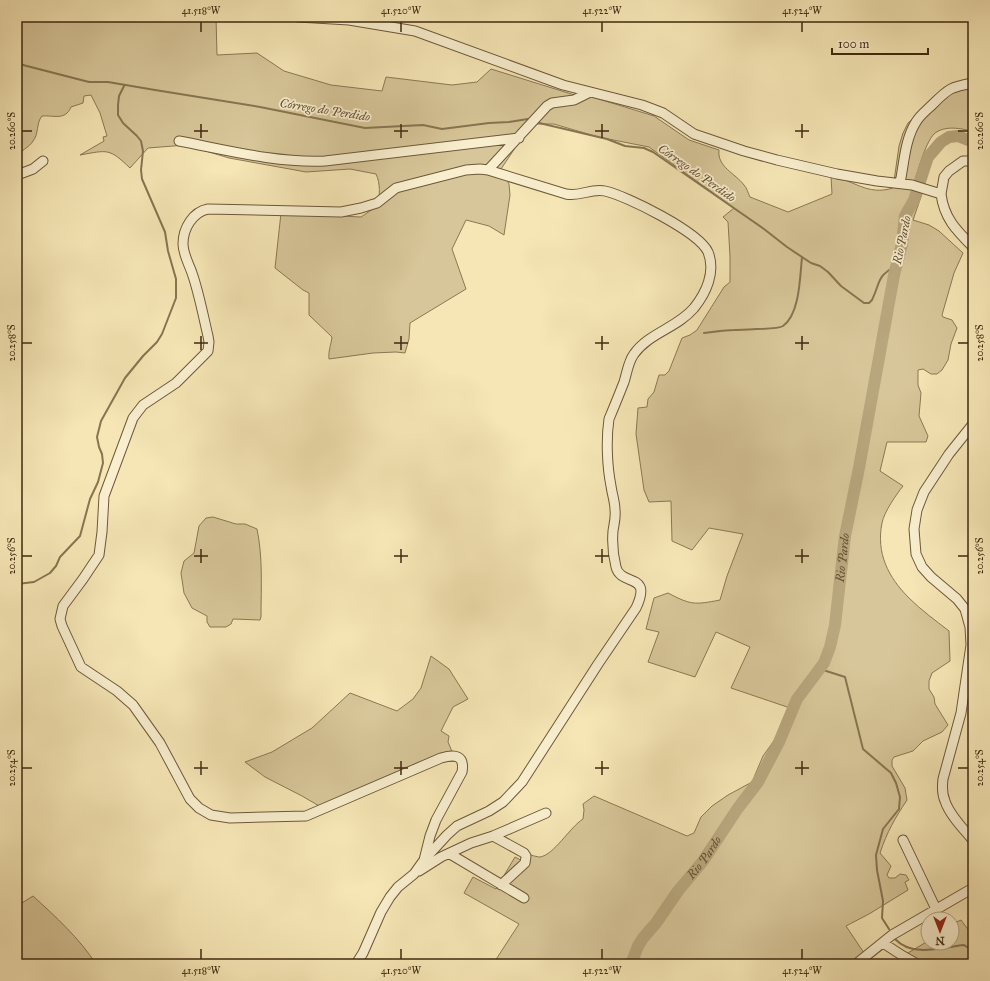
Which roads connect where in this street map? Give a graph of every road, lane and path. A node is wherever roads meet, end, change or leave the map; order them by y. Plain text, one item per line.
1 (298, 17) edge
2 (973, 83) edge
3 (590, 92) junction
4 (519, 138) junction
5 (179, 141) dead end
6 (43, 161) dead end
7 (973, 161) edge
8 (488, 170) junction
9 (17, 175) edge
10 (900, 183) junction
11 (942, 194) junction
12 (973, 247) edge
13 (973, 424) edge
14 (546, 813) dead end
15 (493, 836) junction
16 (903, 840) dead end
17 (973, 840) edge
18 (450, 854) junction
19 (424, 860) junction
20 (414, 874) junction
21 (501, 885) junction
22 (973, 888) edge
23 (524, 898) dead end
24 (936, 909) junction
25 (883, 943) junction
26 (356, 964) edge
27 (856, 964) edge
28 (917, 964) edge

1 - 3 street
2 - 10 street
3 - 4 street
3 - 10 street
4 - 5 street
4 - 8 street
6 - 9 street
7 - 11 street
8 - 19 street
8 - 19 street
10 - 11 street
11 - 12 street
13 - 17 street
14 - 15 street
15 - 18 street
15 - 21 street
16 - 24 street
18 - 20 street
18 - 21 street
19 - 20 street
20 - 26 street
21 - 23 street
22 - 24 street
24 - 25 street
25 - 27 street
25 - 28 street

